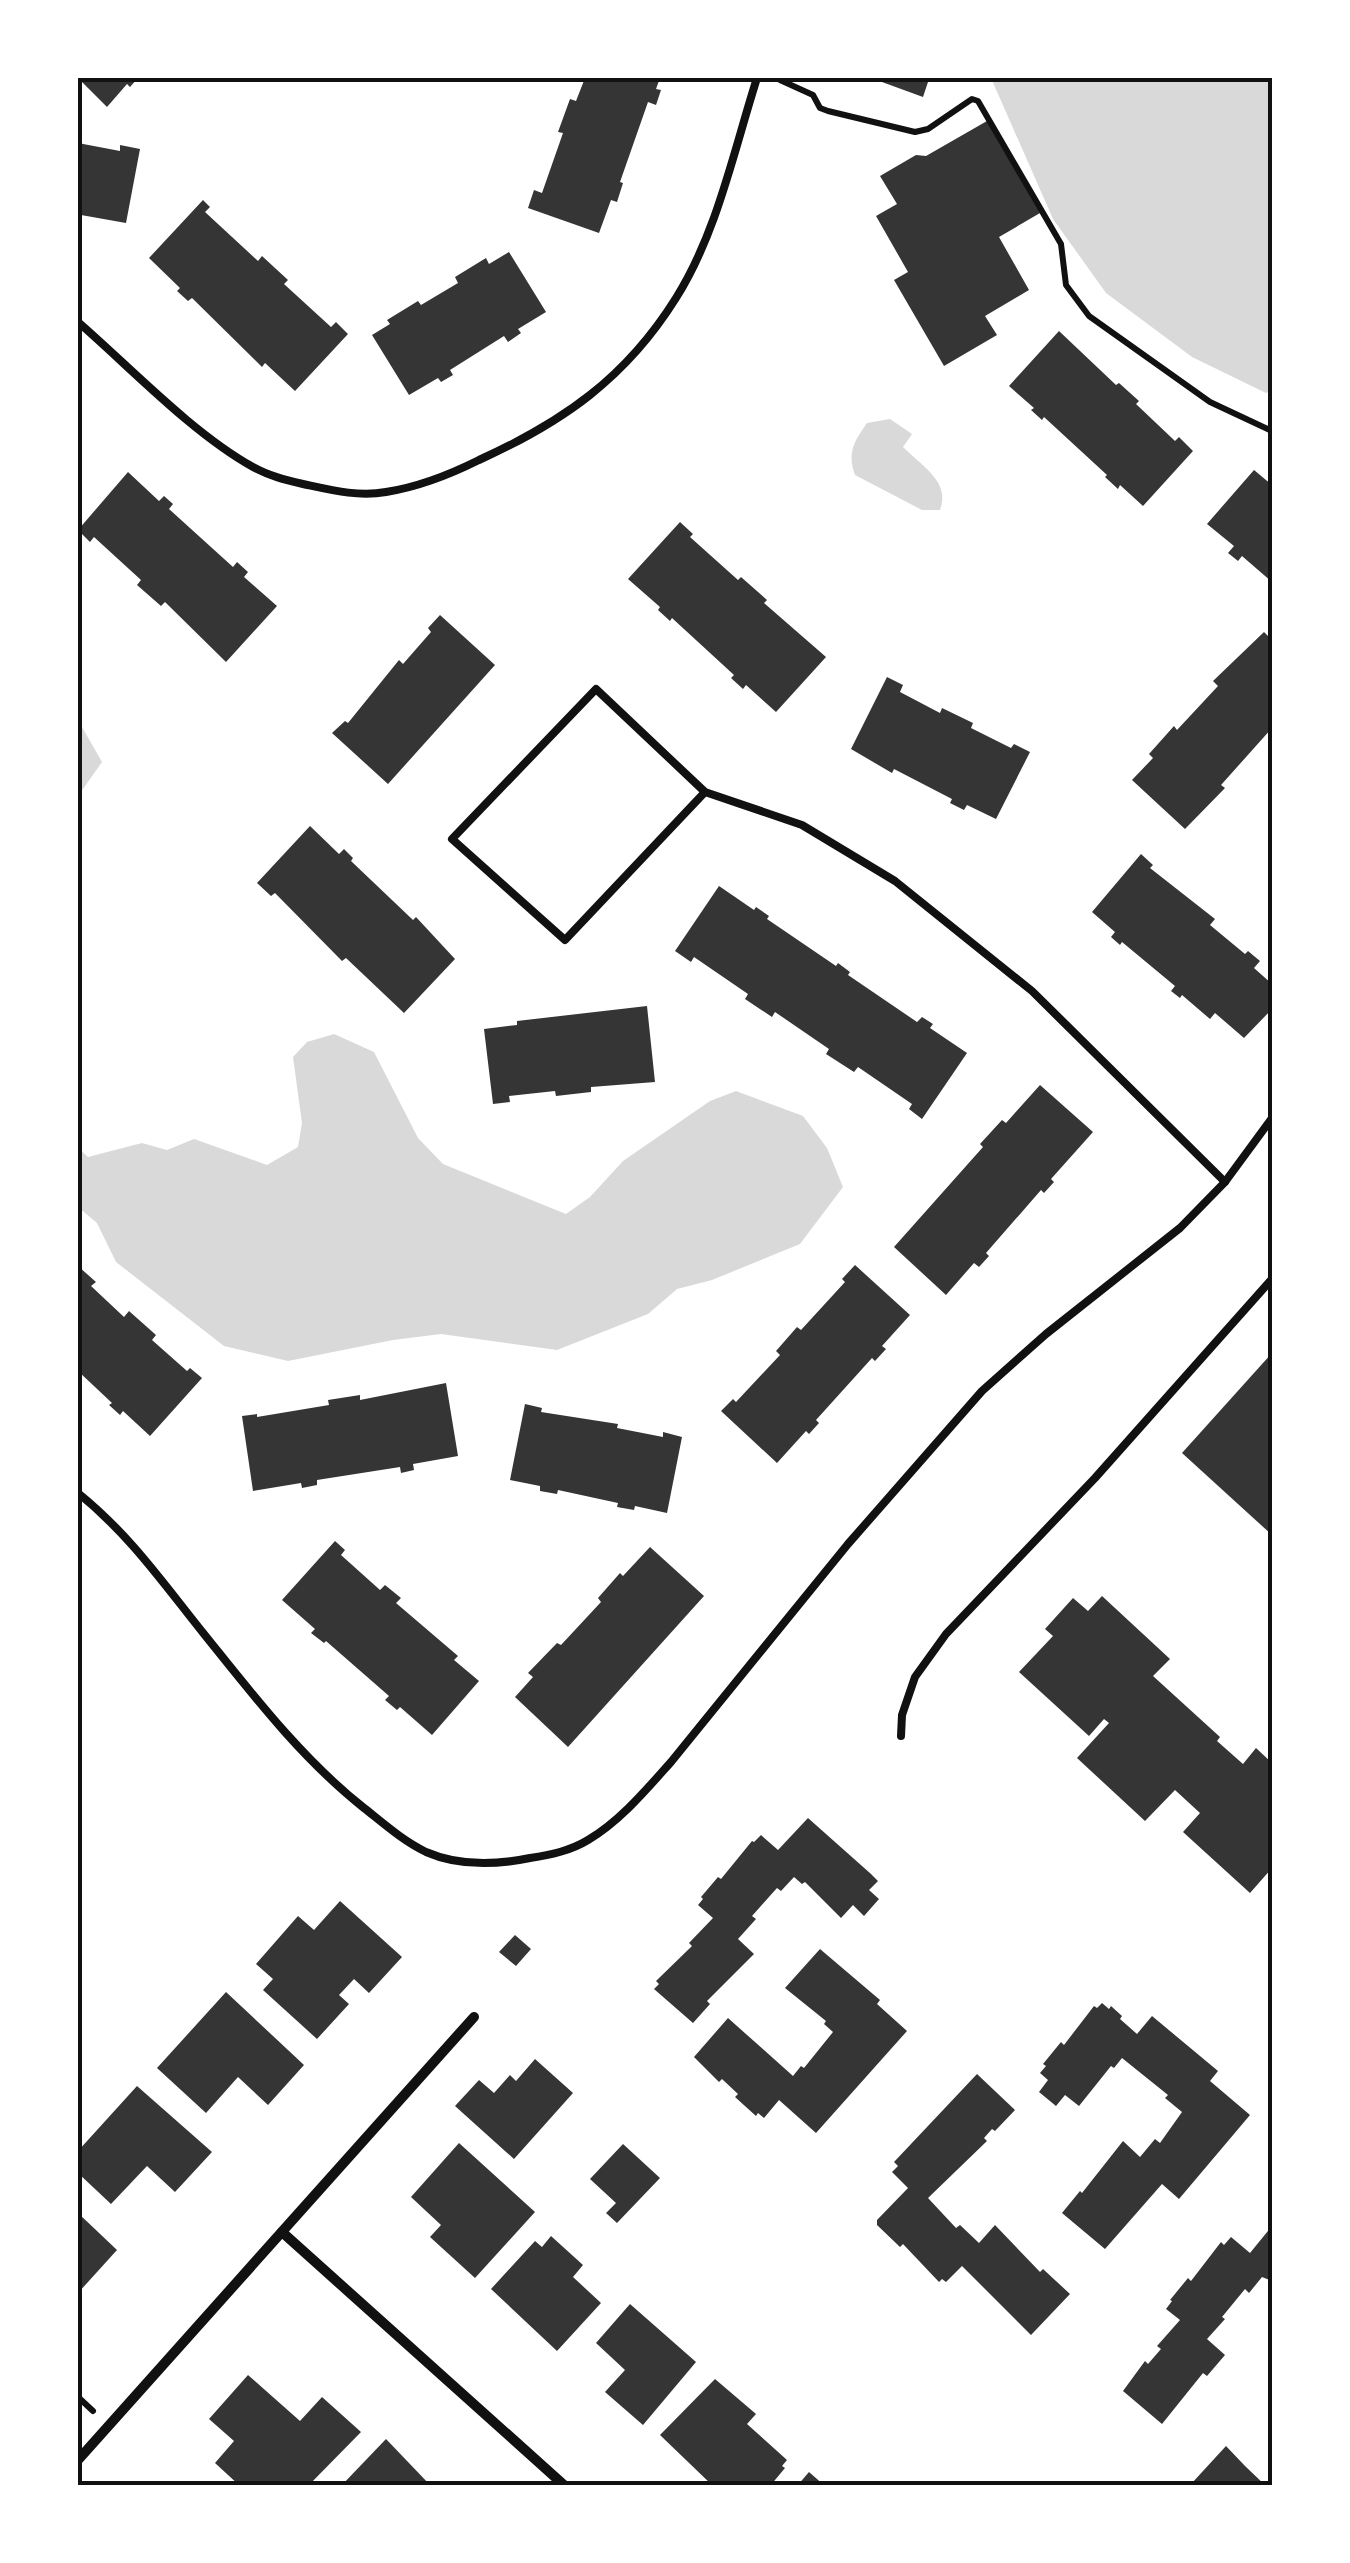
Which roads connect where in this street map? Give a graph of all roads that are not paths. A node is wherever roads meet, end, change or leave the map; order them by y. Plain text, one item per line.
1 (757, 78) edge
2 (78, 322) edge
3 (705, 792) junction
4 (1272, 1118) edge
5 (1225, 1182) junction
6 (1272, 1279) edge
7 (78, 1493) edge
8 (901, 1736) dead end
9 (474, 2017) dead end
10 (282, 2232) junction
11 (78, 2460) edge
12 (565, 2486) edge

1 - 2 lane
3 - 3 lane
3 - 5 lane
4 - 5 lane
5 - 7 lane
6 - 8 lane
9 - 10 street
10 - 11 street
10 - 12 street

